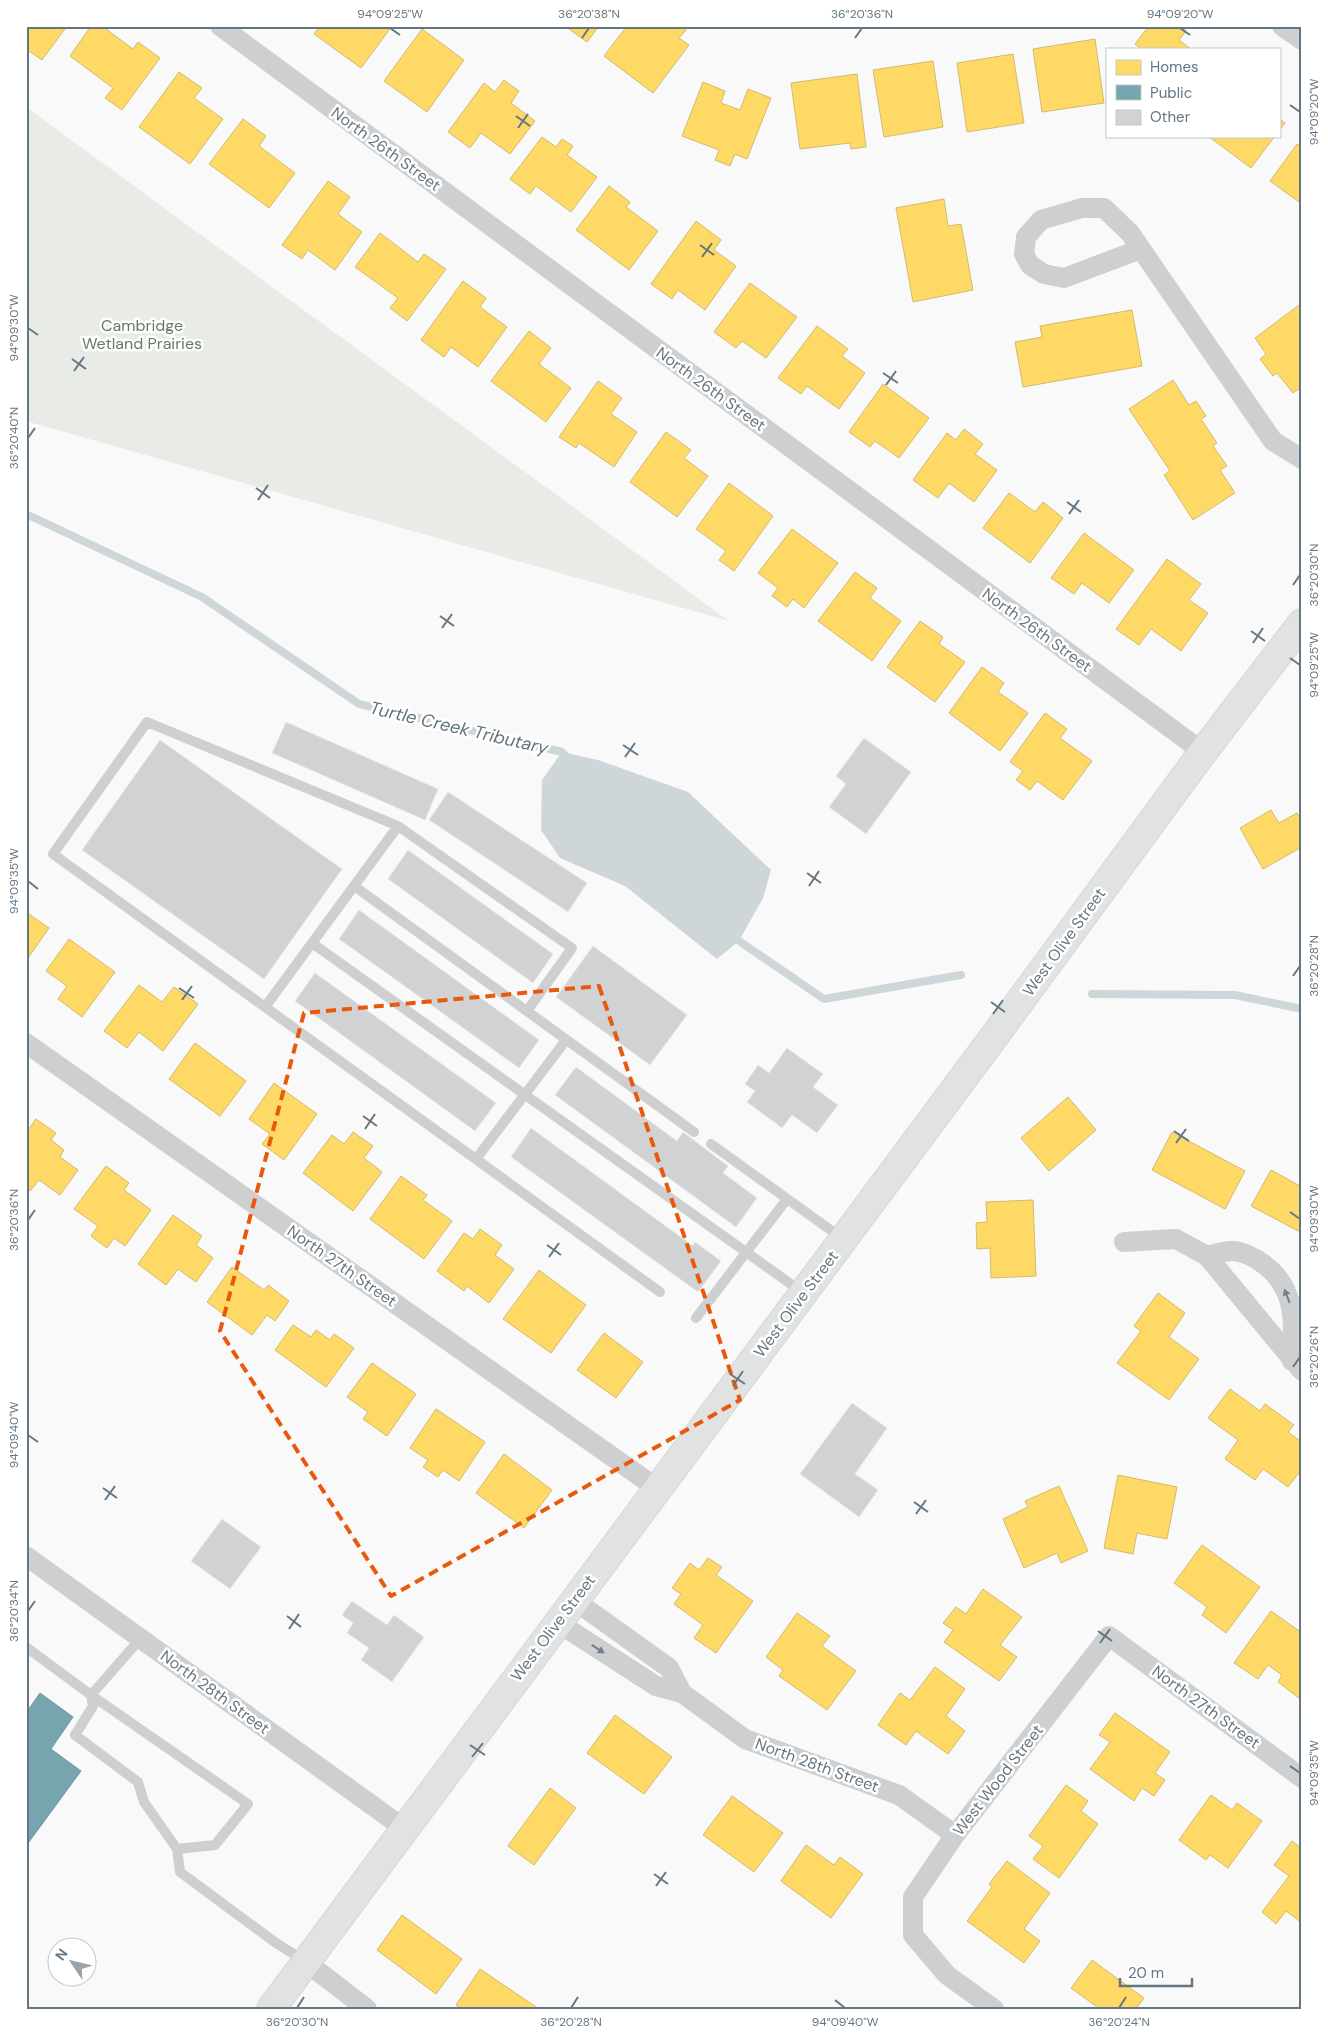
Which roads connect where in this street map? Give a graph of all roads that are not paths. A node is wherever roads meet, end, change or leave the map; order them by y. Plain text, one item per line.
1 (220, 26) edge
2 (1282, 26) edge
3 (1302, 40) edge
4 (1141, 249) junction
5 (1302, 459) edge
6 (1302, 623) edge
7 (1202, 752) junction
8 (398, 826) junction
9 (354, 886) junction
10 (312, 943) junction
11 (265, 1007) junction
12 (526, 1011) junction
13 (566, 1040) junction
14 (26, 1043) edge
15 (525, 1094) junction
16 (694, 1132) dead end
17 (711, 1144) dead end
18 (476, 1160) junction
19 (787, 1199) junction
20 (844, 1240) junction
21 (1124, 1242) dead end
22 (746, 1252) junction
23 (1207, 1256) junction
24 (660, 1292) dead end
25 (804, 1293) junction
26 (696, 1318) dead end
27 (1297, 1366) edge
28 (658, 1489) junction
29 (26, 1556) edge
30 (574, 1600) junction
31 (558, 1622) junction
32 (1109, 1636) joint
33 (141, 1638) junction
34 (26, 1647) edge
35 (682, 1692) junction
36 (91, 1695) junction
37 (1302, 1778) edge
38 (405, 1829) junction
39 (955, 1835) junction
40 (177, 1848) junction
41 (306, 1962) junction
42 (271, 2009) edge
43 (367, 2009) edge
44 (994, 2009) edge

1 - 7 street, North 26th Street
2 - 3 street
4 - 4 street
4 - 5 street
6 - 7 main road, West Olive Street
7 - 20 main road, West Olive Street
8 - 9 lane
8 - 11 lane
8 - 12 lane
9 - 10 lane
9 - 12 lane
10 - 11 lane
10 - 15 lane
11 - 18 lane
12 - 13 lane
13 - 15 lane
13 - 16 lane
14 - 28 street, North 27th Street
15 - 18 lane
15 - 22 lane
17 - 19 lane
18 - 24 lane
19 - 20 lane
19 - 22 lane
20 - 25 main road, West Olive Street
21 - 23 street
22 - 25 lane
22 - 26 lane
23 - 27 street
27 -> 23 street
25 - 28 main road, West Olive Street
28 - 30 main road, West Olive Street
29 - 33 street, North 28th Street
30 - 31 main road, West Olive Street
30 - 35 street, North 28th Street
31 -> 35 street, North 28th Street
31 - 38 main road, West Olive Street
32 - 37 street, North 27th Street
32 - 39 street, West Wood Street
33 - 36 lane
33 - 38 street, North 28th Street
34 - 36 lane
35 - 39 street, North 28th Street
36 - 40 lane
36 - 40 lane
38 - 41 main road, West Olive Street
39 - 44 street, West Wood Street
40 - 41 lane
41 - 42 main road, West Olive Street
41 - 43 street

